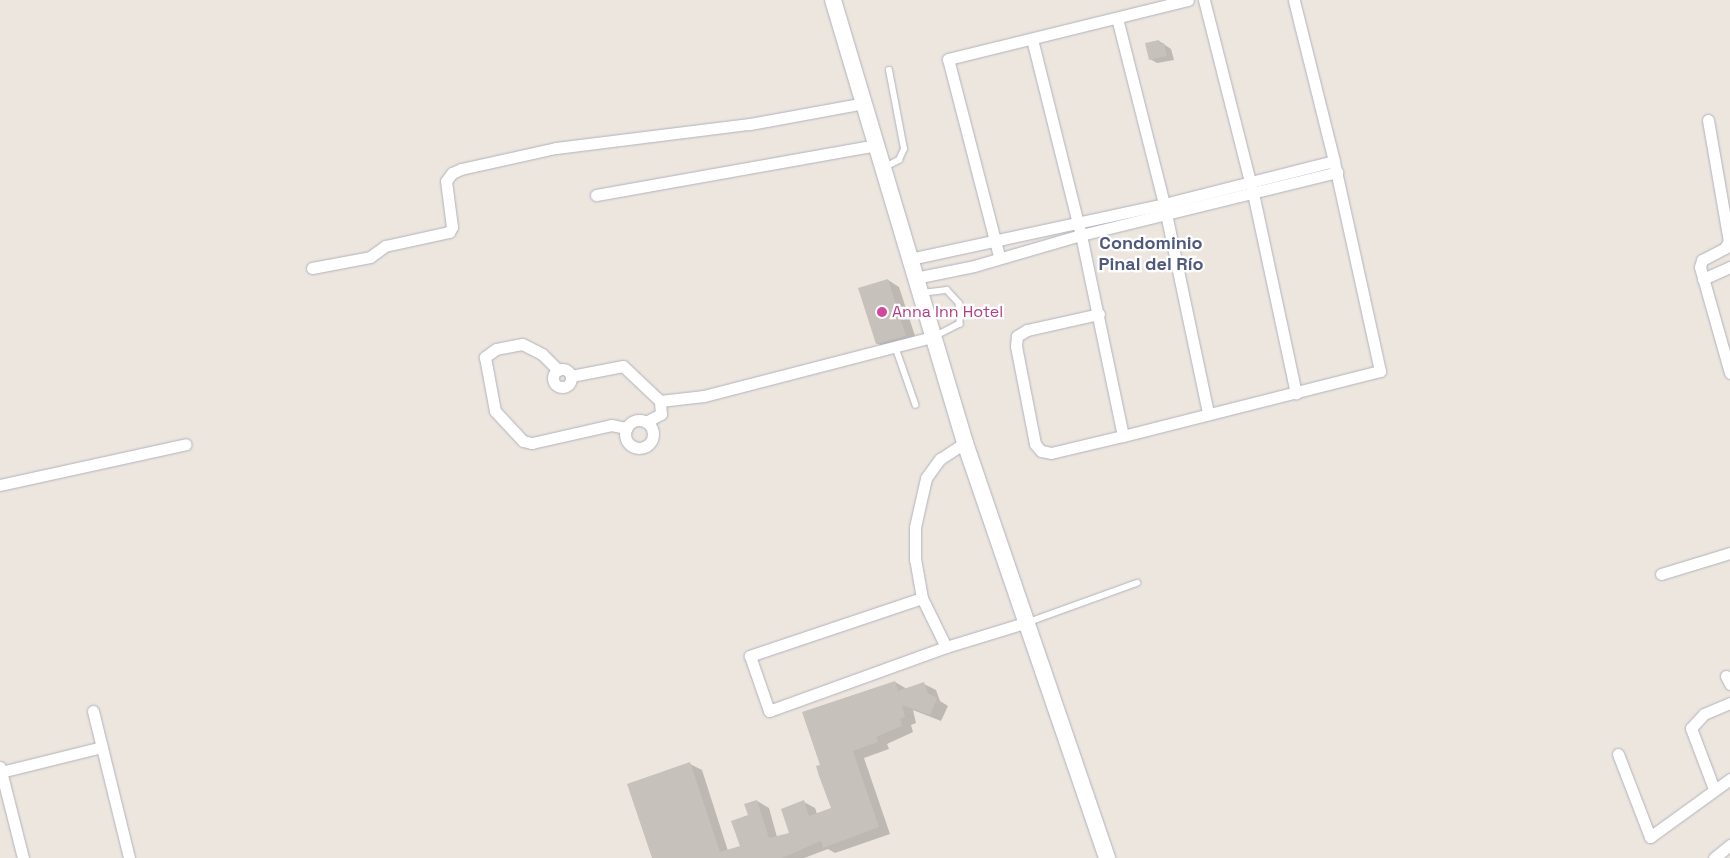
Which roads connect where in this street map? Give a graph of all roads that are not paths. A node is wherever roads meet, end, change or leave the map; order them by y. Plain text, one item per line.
1 (833, 0) edge
2 (1188, 0) edge
3 (1204, 0) edge
4 (1294, 0) edge
5 (1118, 18) junction
6 (1032, 39) junction
7 (890, 70) dead end
8 (864, 103) junction
9 (1708, 120) dead end
10 (876, 145) junction
11 (1335, 166) junction
12 (884, 168) junction
13 (1250, 181) junction
14 (1253, 193) junction
15 (596, 194) dead end
16 (1165, 209) junction
17 (1080, 229) junction
18 (995, 243) junction
19 (946, 252) junction
20 (1000, 256) junction
21 (910, 260) junction
22 (1730, 267) edge
23 (312, 268) dead end
24 (951, 270) junction
25 (1704, 280) junction
26 (917, 286) junction
27 (1099, 314) junction
28 (932, 337) junction
29 (896, 348) junction
30 (558, 370) junction
31 (1730, 373) edge
32 (571, 376) junction
33 (1296, 393) junction
34 (660, 401) junction
35 (916, 405) dead end
36 (1208, 413) junction
37 (646, 422) junction
38 (627, 428) junction
39 (1123, 436) junction
40 (186, 444) dead end
41 (964, 444) junction
42 (0, 486) edge
43 (1730, 553) edge
44 (1661, 574) dead end
45 (1137, 583) dead end
46 (922, 598) junction
47 (1024, 623) junction
48 (946, 647) junction
49 (1730, 703) edge
50 (93, 711) dead end
51 (102, 747) junction
52 (1618, 754) dead end
53 (1, 769) edge
54 (1730, 779) edge
55 (1714, 789) junction
56 (1730, 845) edge
57 (23, 858) edge
58 (129, 858) edge
59 (1107, 858) edge
60 (1714, 858) edge

1 - 8 main road
2 - 5 street
3 - 13 street
4 - 11 street
5 - 6 street
5 - 16 street
6 - 17 street
6 - 18 street
7 - 12 lane
8 - 10 main road
8 - 23 street
9 - 25 street
10 - 12 main road
10 - 15 street
11 - 13 street
11 - 14 street
11 - 33 street
12 - 21 main road
13 - 14 street
13 - 16 street
14 - 16 street
14 - 33 street
16 - 17 street
16 - 36 street
17 - 18 street
17 - 20 street
17 - 27 street
18 - 19 street
18 - 20 street
19 - 21 street
19 - 24 street
20 - 24 street
21 - 26 main road
22 - 25 street
24 - 26 street
25 - 31 street
26 - 28 main road
26 - 28 lane
27 - 39 street
27 - 39 street
28 - 29 street
28 - 41 main road
29 - 34 street
29 - 35 lane
30 - 32 street
30 - 32 street
30 - 38 street
32 - 34 street
33 - 36 street
34 - 37 street
36 - 39 street
37 - 38 street
37 - 38 street
40 - 42 street
41 - 46 street
41 - 47 main road
43 - 44 street
45 - 47 lane
46 - 48 street
46 - 48 street
47 - 48 street
47 - 59 main road
49 - 55 street
50 - 51 street
51 - 53 street
51 - 58 street
52 - 55 street
53 - 57 street
54 - 55 street
56 - 60 street

